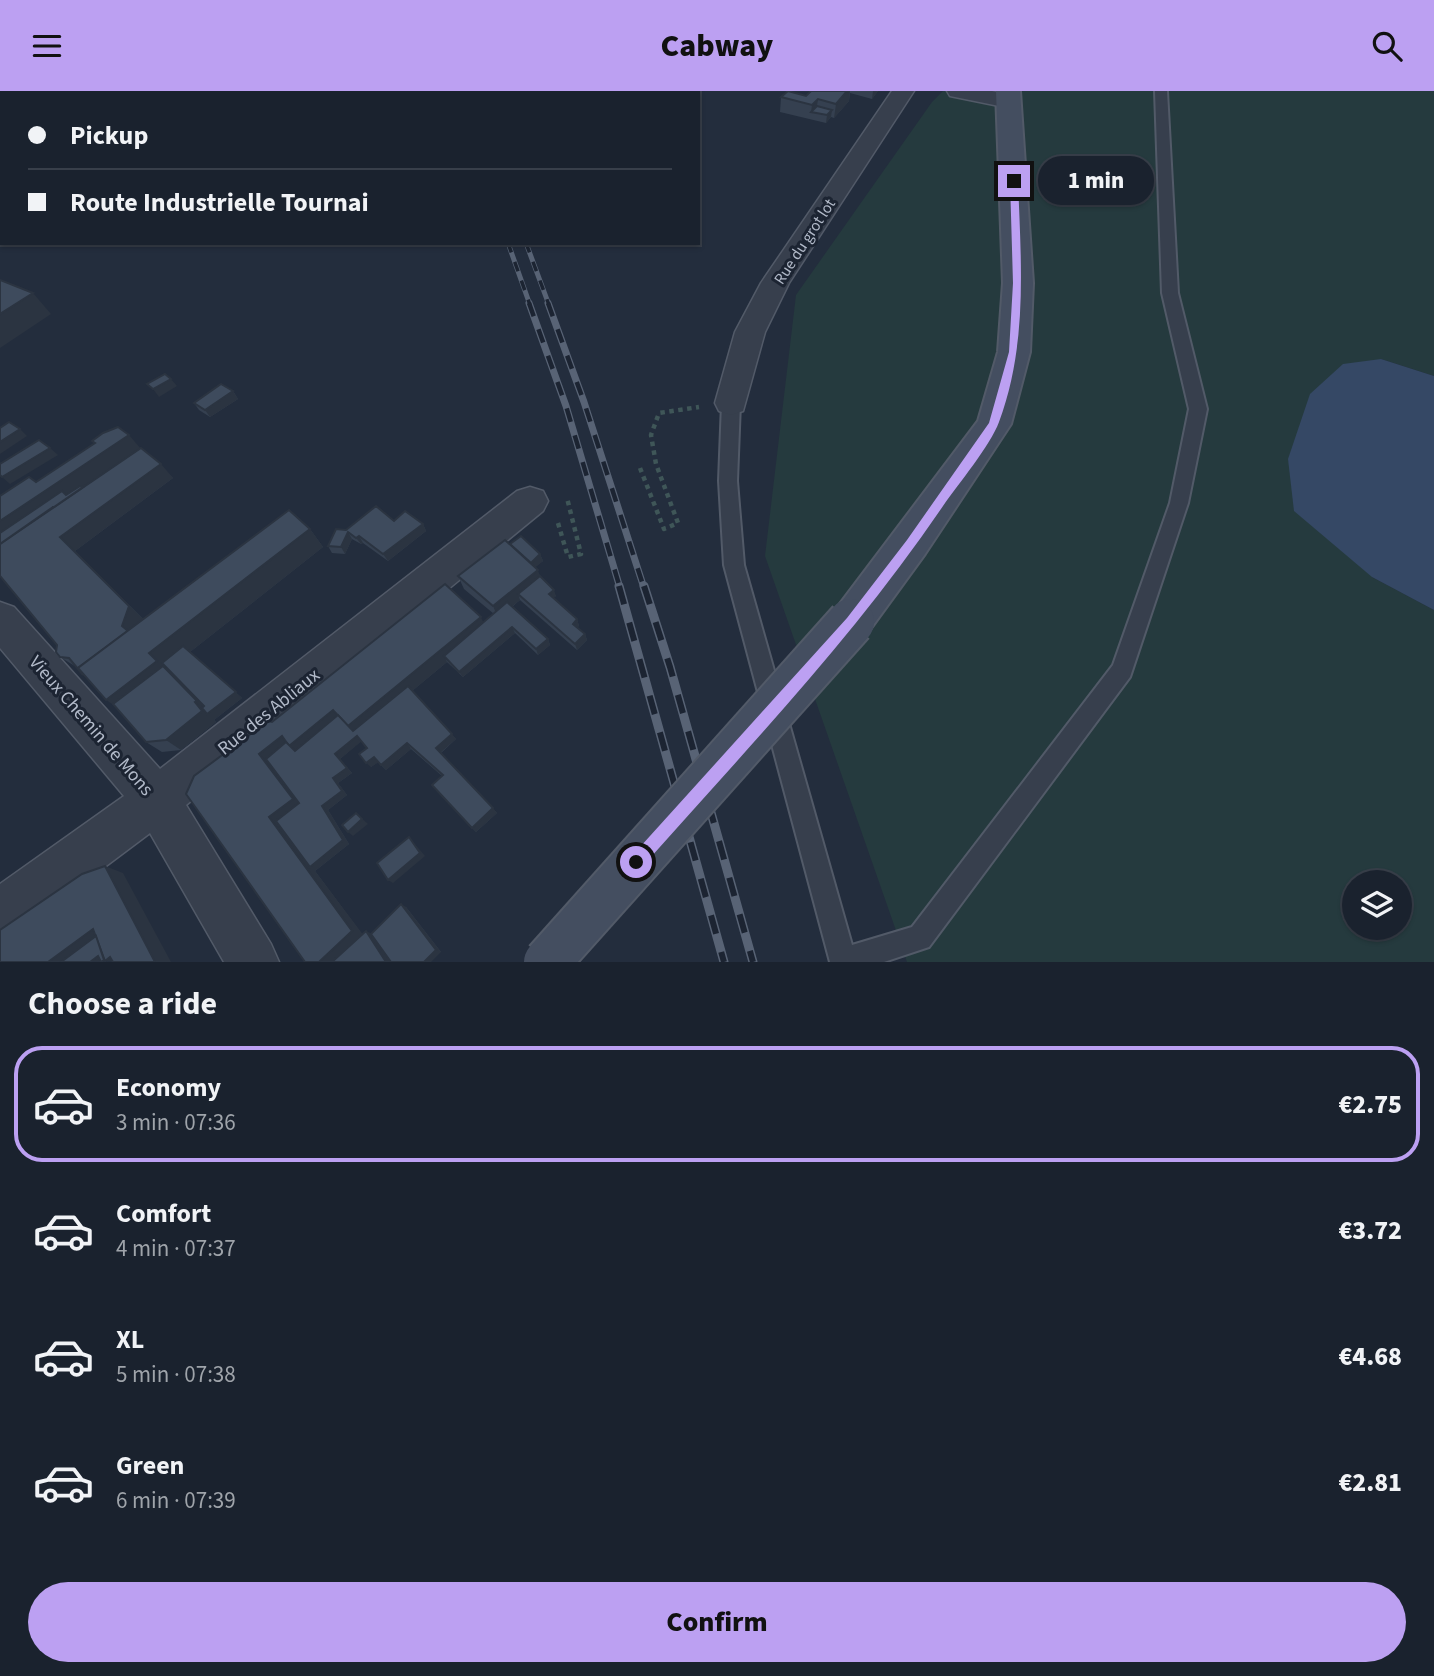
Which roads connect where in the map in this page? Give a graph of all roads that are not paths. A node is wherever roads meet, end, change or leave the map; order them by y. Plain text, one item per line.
1 (903, 91) edge
2 (957, 91) edge
3 (1161, 91) edge
4 (1008, 96) edge
5 (731, 403) joint
6 (550, 503) road end
7 (0, 619) edge
8 (157, 800) junction
9 (0, 913) edge
10 (253, 962) edge
11 (547, 962) edge
12 (843, 962) edge

1 - 5 street, Rue du grot lot
2 - 4 street
3 - 12 lane
4 - 11 main road, bridge
5 - 12 lane
6 - 8 street, Rue des Abliaux
7 - 8 street, Vieux Chemin de Mons
8 - 9 street, Rue des Abliaux
8 - 10 street, Vieux Chemin de Mons

